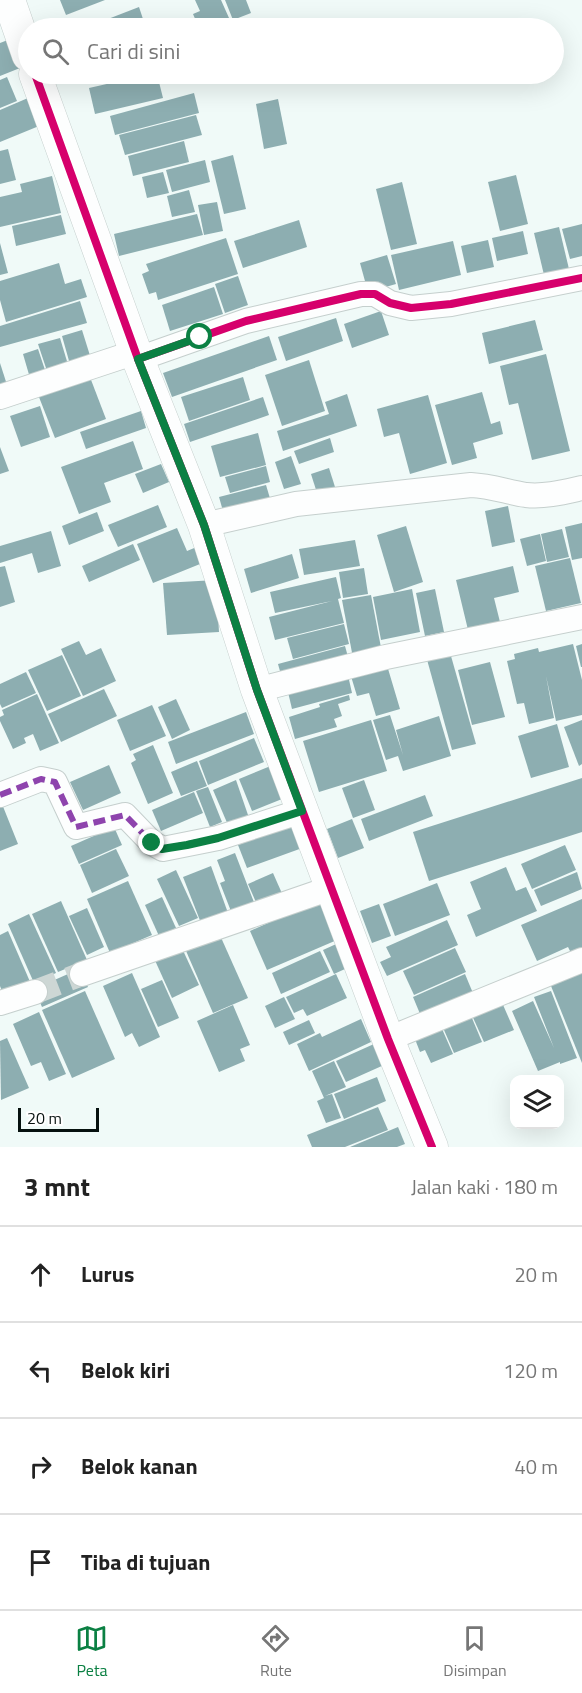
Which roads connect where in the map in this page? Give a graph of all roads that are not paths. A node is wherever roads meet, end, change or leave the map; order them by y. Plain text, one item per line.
1 (9, 0) edge
2 (18, 26) edge
3 (39, 84) edge
4 (582, 278) edge
5 (137, 355) junction
6 (0, 397) edge
7 (582, 488) edge
8 (204, 525) junction
9 (582, 618) edge
10 (257, 690) junction
11 (0, 795) edge
12 (302, 811) junction
13 (331, 888) junction
14 (582, 960) edge
15 (82, 974) tunnel mouth
16 (35, 992) tunnel mouth
17 (0, 1003) edge
18 (388, 1039) junction
19 (432, 1147) edge

1 - 2 street
3 - 5 street
4 - 5 street
5 - 6 street
5 - 8 street
7 - 8 street
8 - 10 street
9 - 10 street
10 - 12 street
11 - 12 street
12 - 13 street
13 - 15 street
13 - 18 street
14 - 18 street
16 - 17 street
18 - 19 street

